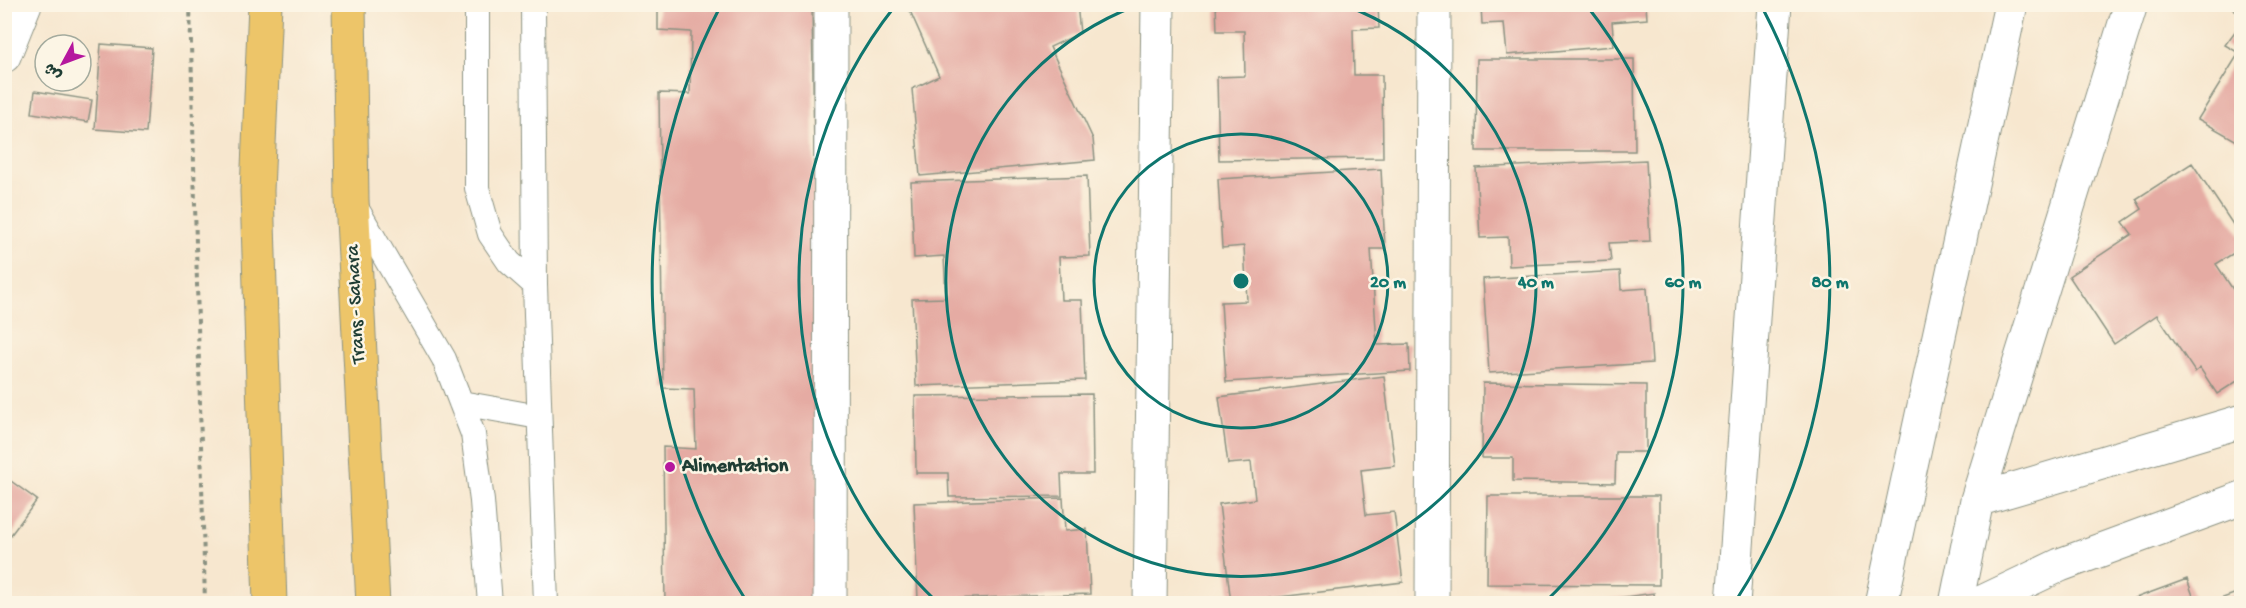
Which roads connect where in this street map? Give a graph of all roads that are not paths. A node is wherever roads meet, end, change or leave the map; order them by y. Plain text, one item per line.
1 (25, 4) edge
2 (265, 4) edge
3 (350, 4) edge
4 (477, 4) edge
5 (533, 4) edge
6 (831, 4) edge
7 (1158, 4) edge
8 (1434, 4) edge
9 (1775, 4) edge
10 (2011, 4) edge
11 (2131, 4) edge
12 (4, 56) edge
13 (352, 200) junction
14 (535, 285) junction
15 (460, 402) junction
16 (539, 417) junction
17 (2241, 421) edge
18 (2241, 498) edge
19 (1977, 500) junction
20 (270, 603) edge
21 (373, 603) edge
22 (490, 603) edge
23 (546, 603) edge
24 (830, 603) edge
25 (1150, 603) edge
26 (1432, 603) edge
27 (1733, 603) edge
28 (1881, 603) edge
29 (1956, 603) edge
30 (1977, 603) edge

1 - 12 street
2 - 20 highway
3 - 13 highway, Trans - Sahara
4 - 14 lane
5 - 14 lane
6 - 24 street
7 - 25 street
8 - 26 street
9 - 27 street
10 - 28 street
11 - 19 street
13 - 15 lane
13 - 21 highway, Trans - Sahara
14 - 16 lane
15 - 16 lane
15 - 22 lane
16 - 23 lane
17 - 19 street
18 - 30 street
19 - 29 street

